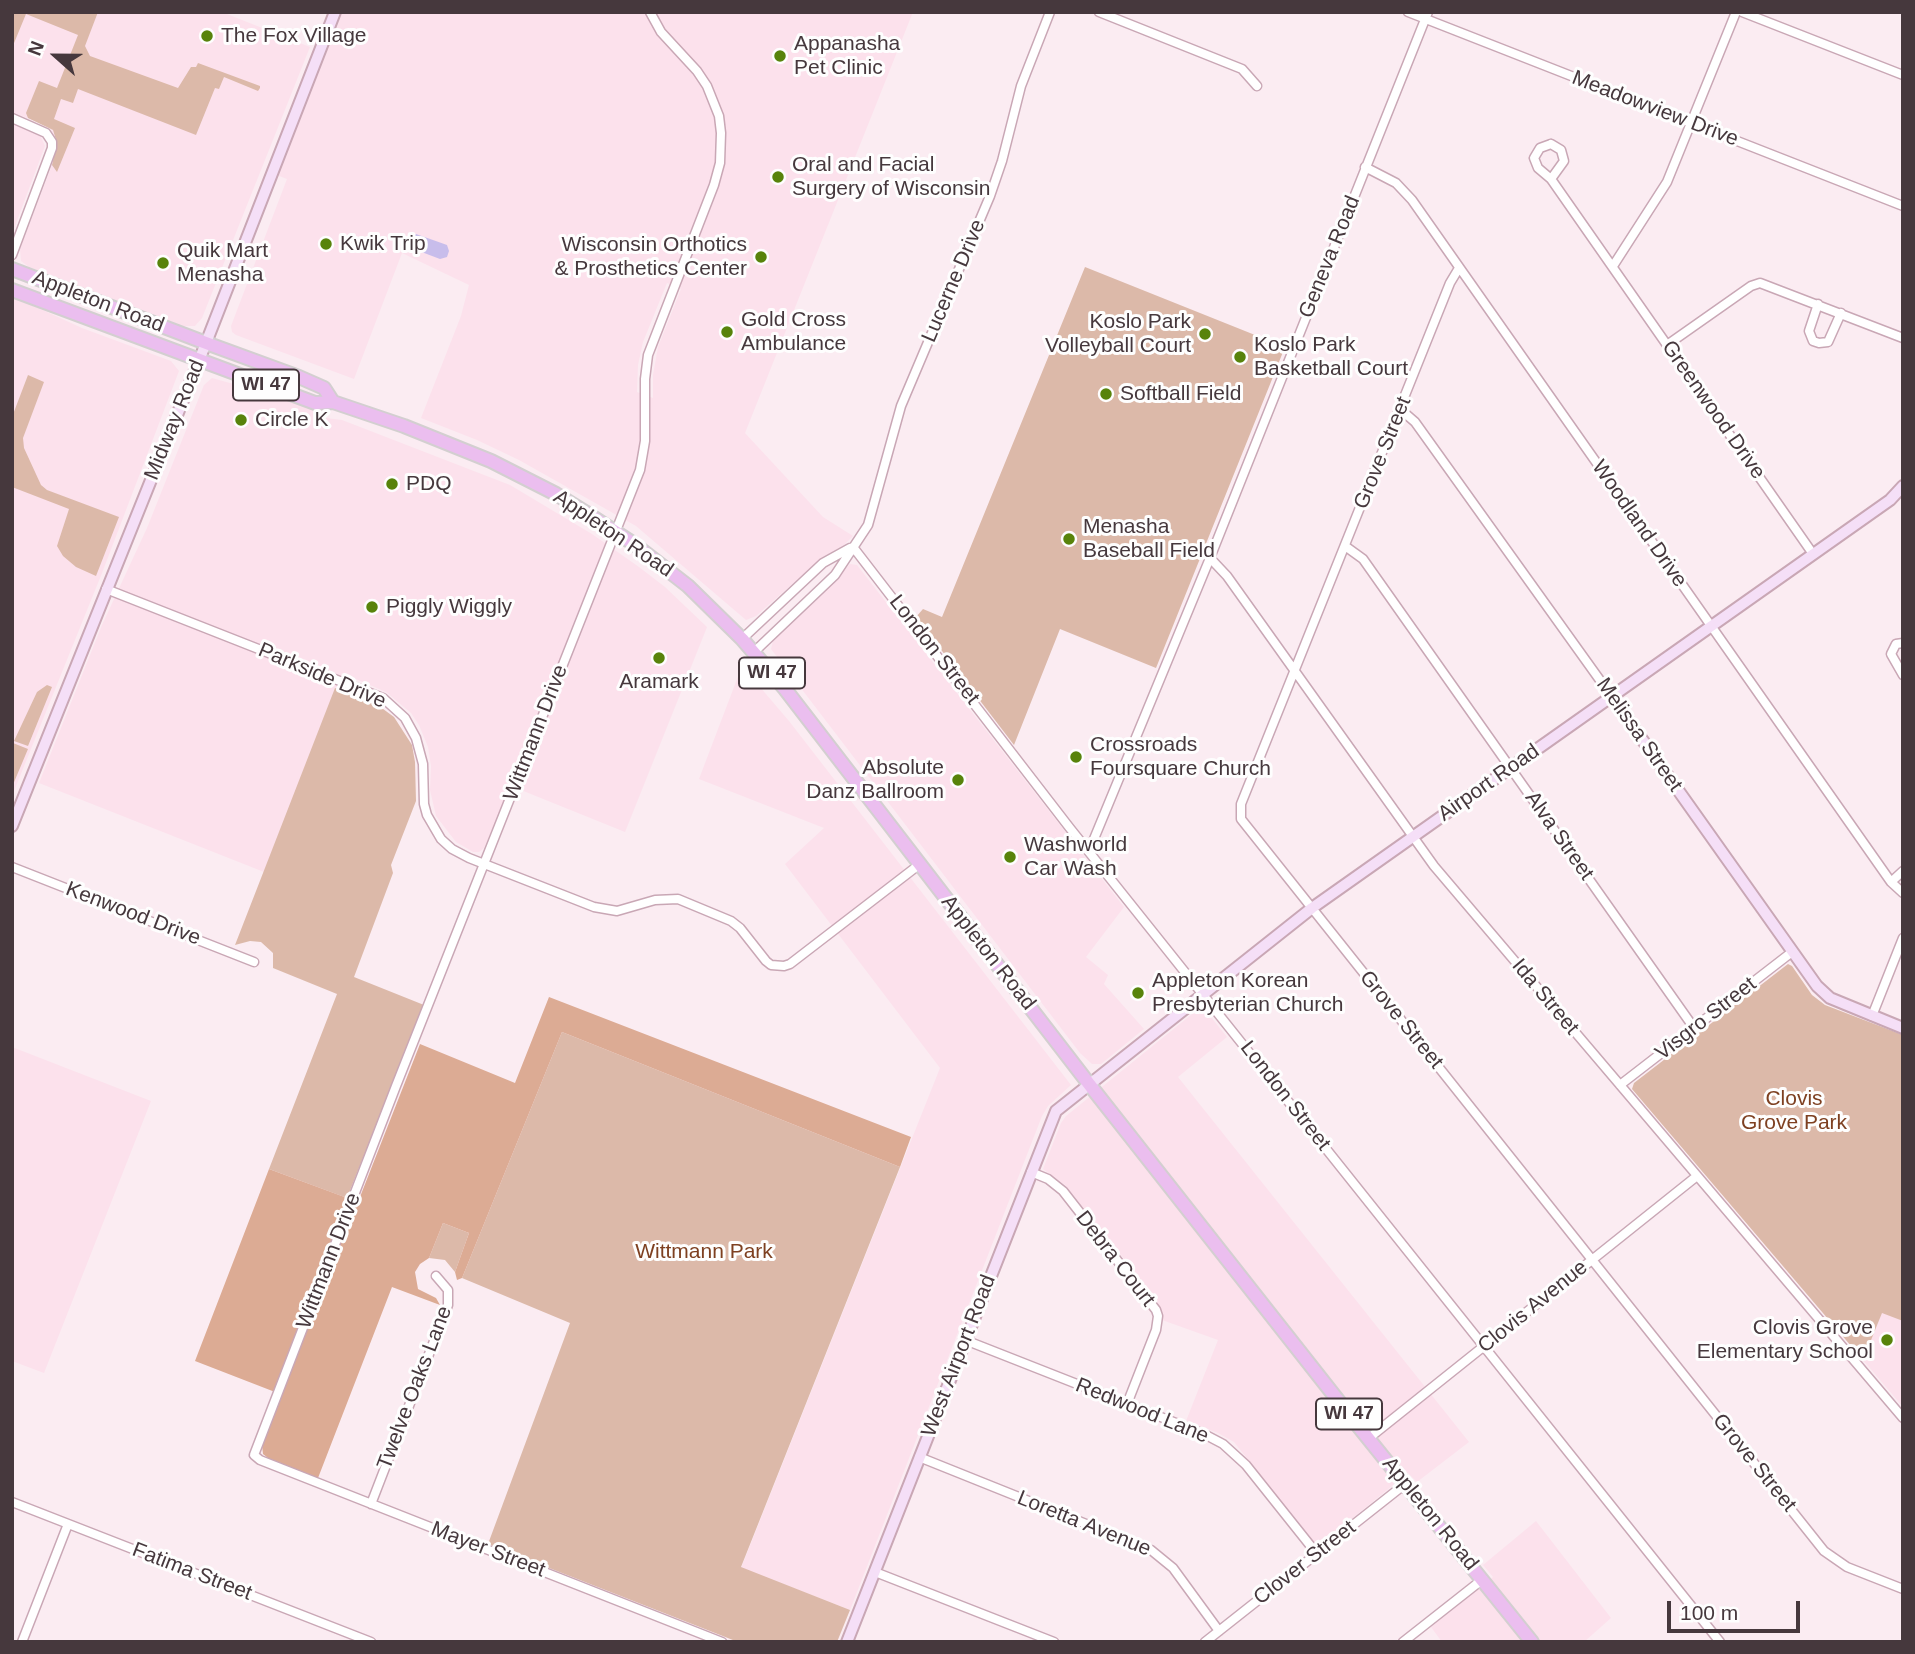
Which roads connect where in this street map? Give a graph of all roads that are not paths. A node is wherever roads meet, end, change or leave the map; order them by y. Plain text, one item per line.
1 (335, 12) edge
2 (650, 12) edge
3 (1050, 12) edge
4 (1099, 12) edge
5 (1408, 12) edge
6 (1735, 12) edge
7 (1742, 12) edge
8 (1427, 16) edge
9 (1903, 75) edge
10 (1256, 86) dead end
11 (12, 118) edge
12 (1691, 123) junction
13 (1365, 167) junction
14 (1551, 179) dead end
15 (1903, 206) edge
16 (12, 255) edge
17 (1613, 266) junction
18 (1459, 268) junction
19 (12, 269) edge
20 (12, 290) edge
21 (1818, 303) junction
22 (1841, 313) junction
23 (1903, 338) edge
24 (206, 344) junction
25 (1667, 345) junction
26 (200, 359) junction
27 (333, 402) junction
28 (1400, 409) junction
29 (1901, 492) edge
30 (615, 531) junction
31 (1345, 546) junction
32 (853, 547) junction
33 (1813, 554) junction
34 (1210, 558) junction
35 (106, 589) junction
36 (1712, 626) junction
37 (742, 639) junction
38 (1903, 643) edge
39 (754, 652) junction
40 (1296, 672) junction
41 (1903, 675) edge
42 (1612, 697) junction
43 (1510, 767) junction
44 (12, 826) edge
45 (1412, 837) junction
46 (1089, 851) junction
47 (484, 864) junction
48 (920, 864) junction
49 (12, 867) edge
50 (1903, 871) edge
51 (1891, 882) junction
52 (1903, 893) edge
53 (1312, 908) junction
54 (1903, 938) edge
55 (1792, 952) junction
56 (254, 962) dead end
57 (1204, 994) junction
58 (1872, 1016) junction
59 (1694, 1028) junction
60 (1903, 1028) edge
61 (1089, 1084) junction
62 (1620, 1086) junction
63 (1031, 1172) junction
64 (1697, 1176) junction
65 (1592, 1259) junction
66 (436, 1276) dead end
67 (965, 1340) junction
68 (1483, 1347) junction
69 (1127, 1404) junction
70 (1903, 1418) edge
71 (1368, 1438) junction
72 (254, 1456) joint
73 (919, 1457) junction
74 (1405, 1483) junction
75 (12, 1502) edge
76 (371, 1504) junction
77 (68, 1524) junction
78 (1317, 1555) junction
79 (874, 1572) junction
80 (1483, 1579) junction
81 (1903, 1589) edge
82 (1219, 1631) junction
83 (22, 1642) edge
84 (371, 1642) edge
85 (722, 1642) edge
86 (847, 1642) edge
87 (1054, 1642) edge
88 (1205, 1642) edge
89 (1403, 1642) edge
90 (1532, 1642) edge
91 (1720, 1642) edge

1 - 24 street, Midway Road
2 - 30 street, Wittmann Drive
3 - 32 street, Lucerne Drive
4 - 10 street
5 - 8 street, Meadowview Drive
6 - 12 street
7 - 9 street
8 - 12 street, Meadowview Drive
8 - 13 street, Geneva Road
11 - 16 street
12 - 15 street, Meadowview Drive
12 - 17 street
13 - 18 street, Woodland Drive
13 - 34 street, Geneva Road
14 - 17 street, Greenwood Drive
17 - 25 street, Greenwood Drive
18 - 28 street, Grove Street
18 - 36 street, Woodland Drive
19 - 24 main road, Appleton Road / WI 47
20 - 26 main road, Appleton Road / WI 47
21 - 22 street
21 - 22 street
21 - 25 street
22 - 23 street
24 - 26 street, Midway Road
24 - 27 main road, Appleton Road / WI 47
25 - 33 street, Greenwood Drive
26 - 27 main road, Appleton Road / WI 47
26 - 35 street, Midway Road
27 - 30 main road, Appleton Road / WI 47
28 - 31 street, Grove Street
28 - 42 street, Melissa Street
29 - 33 street, Airport Road
30 - 37 main road, Appleton Road / WI 47
30 - 47 street, Wittmann Drive
31 - 40 street, Grove Street
31 - 43 street, Alva Street
32 - 37 street
32 - 39 street, Lucerne Drive
32 - 46 street, London Street
33 - 36 street, Airport Road
34 - 40 street, Ida Street
34 - 46 street, Geneva Road
35 - 44 street, Midway Road
35 - 47 street, Parkside Drive
36 - 42 street, Airport Road
36 - 51 street, Woodland Drive
37 - 39 main road, Appleton Road / WI 47
38 - 41 street
39 - 48 main road, Appleton Road / WI 47
40 - 45 street, Ida Street
40 - 53 street, Grove Street
42 - 43 street, Airport Road
42 - 55 street, Melissa Street
43 - 45 street, Airport Road
43 - 59 street, Alva Street
45 - 53 street, Airport Road
45 - 62 street, Ida Street
46 - 57 street, London Street
47 - 48 street, Parkside Drive
47 - 72 street, Wittmann Drive
48 - 61 main road, Appleton Road / WI 47
49 - 56 street, Kenwood Drive
50 - 51 street
51 - 52 street, Woodland Drive
53 - 57 street, Airport Road
53 - 65 street, Grove Street
54 - 58 street
55 - 58 street, Melissa Street
55 - 59 street, Visgro Street
57 - 61 street, Airport Road
57 - 68 street, London Street
58 - 60 street, Melissa Street
59 - 62 street, Visgro Street
61 - 63 street, West Airport Road
61 - 71 main road, Appleton Road / WI 47
62 - 64 street, Ida Street
63 - 67 street, West Airport Road
63 - 69 street, Debra Court
64 - 65 street, Clovis Avenue
64 - 70 street, Ida Street
65 - 68 street, Clovis Avenue
65 - 81 street, Grove Street
66 - 76 street, Twelve Oaks Lane
67 - 69 street, Redwood Lane
67 - 73 street, West Airport Road
68 - 71 street, Clovis Avenue
68 - 91 street, London Street
69 - 78 street, Redwood Lane
71 - 74 main road, Appleton Road / WI 47
72 - 76 street, Mayer Street
73 - 79 street, West Airport Road
73 - 82 street, Loretta Avenue
74 - 78 street, Clover Street
74 - 80 main road, Appleton Road / WI 47
75 - 77 street, Fatima Street
76 - 85 street, Mayer Street
77 - 83 street
77 - 84 street, Fatima Street
78 - 82 street, Clover Street
79 - 86 street, West Airport Road
79 - 87 street
80 - 89 street
80 - 90 main road, Appleton Road / WI 47
82 - 88 street, Clover Street

